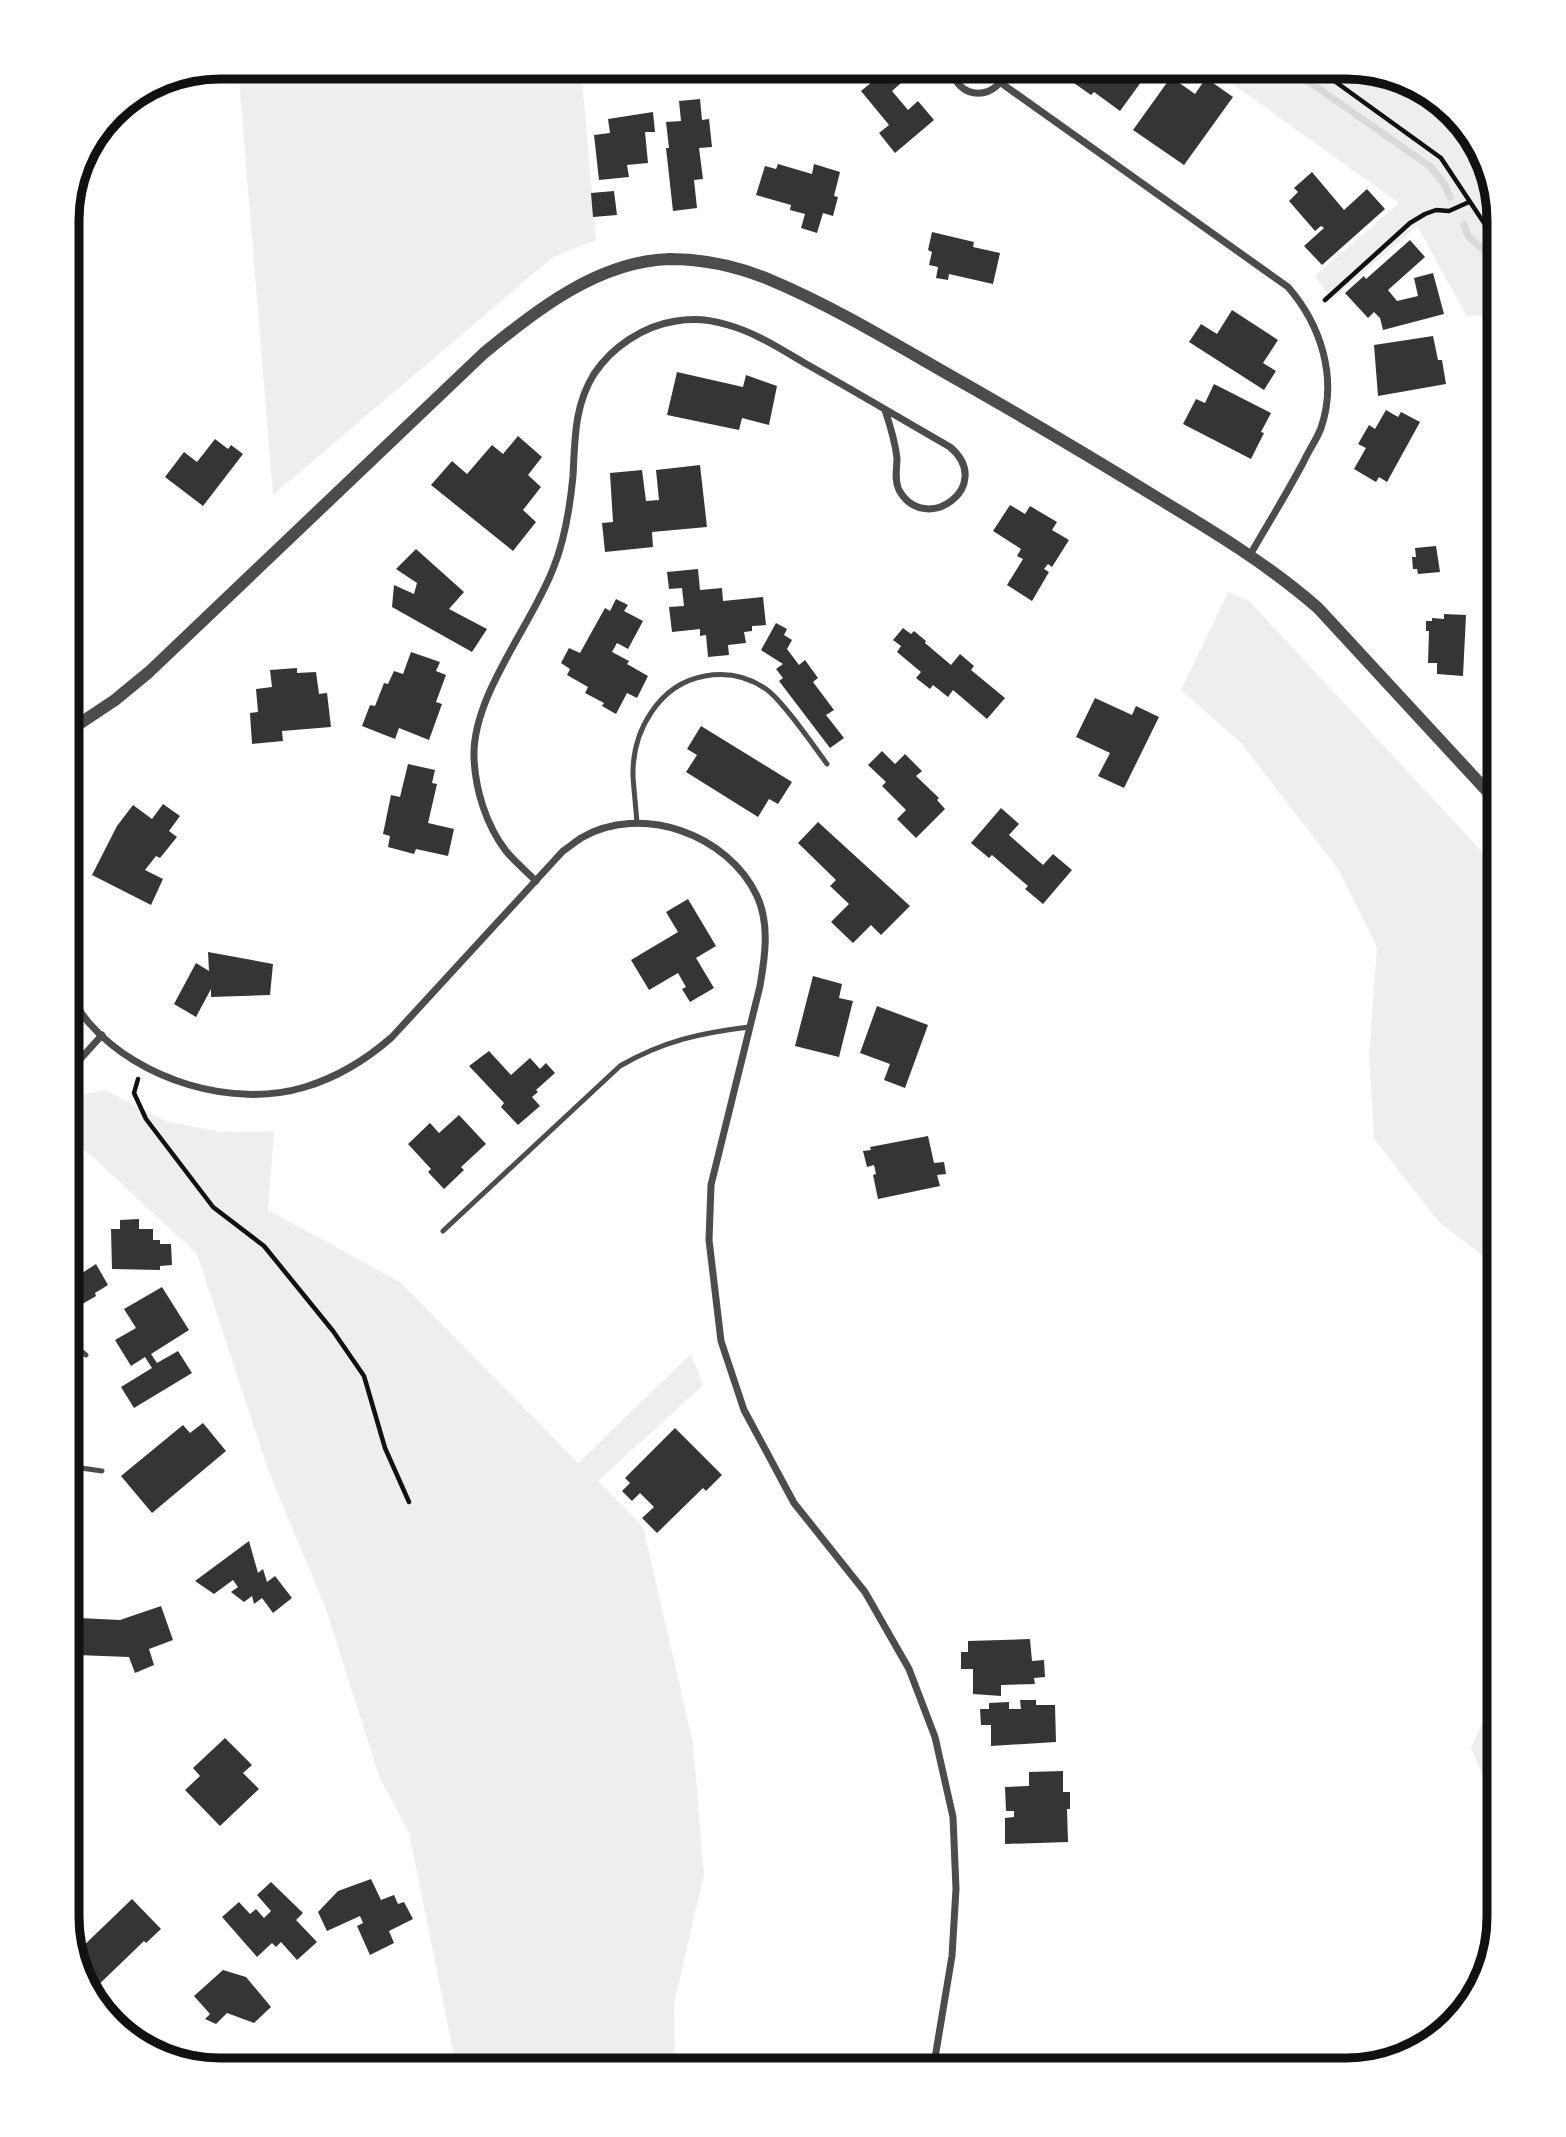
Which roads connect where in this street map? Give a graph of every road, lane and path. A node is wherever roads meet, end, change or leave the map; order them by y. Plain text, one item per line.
1 (955, 79) edge
2 (1002, 79) edge
3 (1332, 79) edge
4 (1000, 83) junction
5 (1469, 202) junction
6 (1487, 228) edge
7 (1325, 300) dead end
8 (885, 410) junction
9 (1250, 555) junction
10 (79, 724) edge
11 (827, 764) dead end
12 (1487, 790) edge
13 (637, 824) junction
14 (536, 881) junction
15 (79, 1007) edge
16 (750, 1027) junction
17 (102, 1035) junction
18 (79, 1061) edge
19 (142, 1065) junction
20 (443, 1231) dead end
21 (79, 1349) edge
22 (86, 1355) dead end
23 (79, 1468) edge
24 (102, 1471) dead end
25 (409, 1502) dead end
26 (935, 2058) edge

1 - 4 street
2 - 4 street
3 - 5 path
4 - 9 street
5 - 6 path
5 - 7 path
8 - 8 street
8 - 14 street
9 - 10 street
9 - 12 street
11 - 13 lane
13 - 14 street
13 - 16 street
14 - 19 street
15 - 17 street
16 - 20 lane
16 - 26 street
17 - 18 street
17 - 19 street
19 - 25 path
21 - 22 lane
23 - 24 lane

